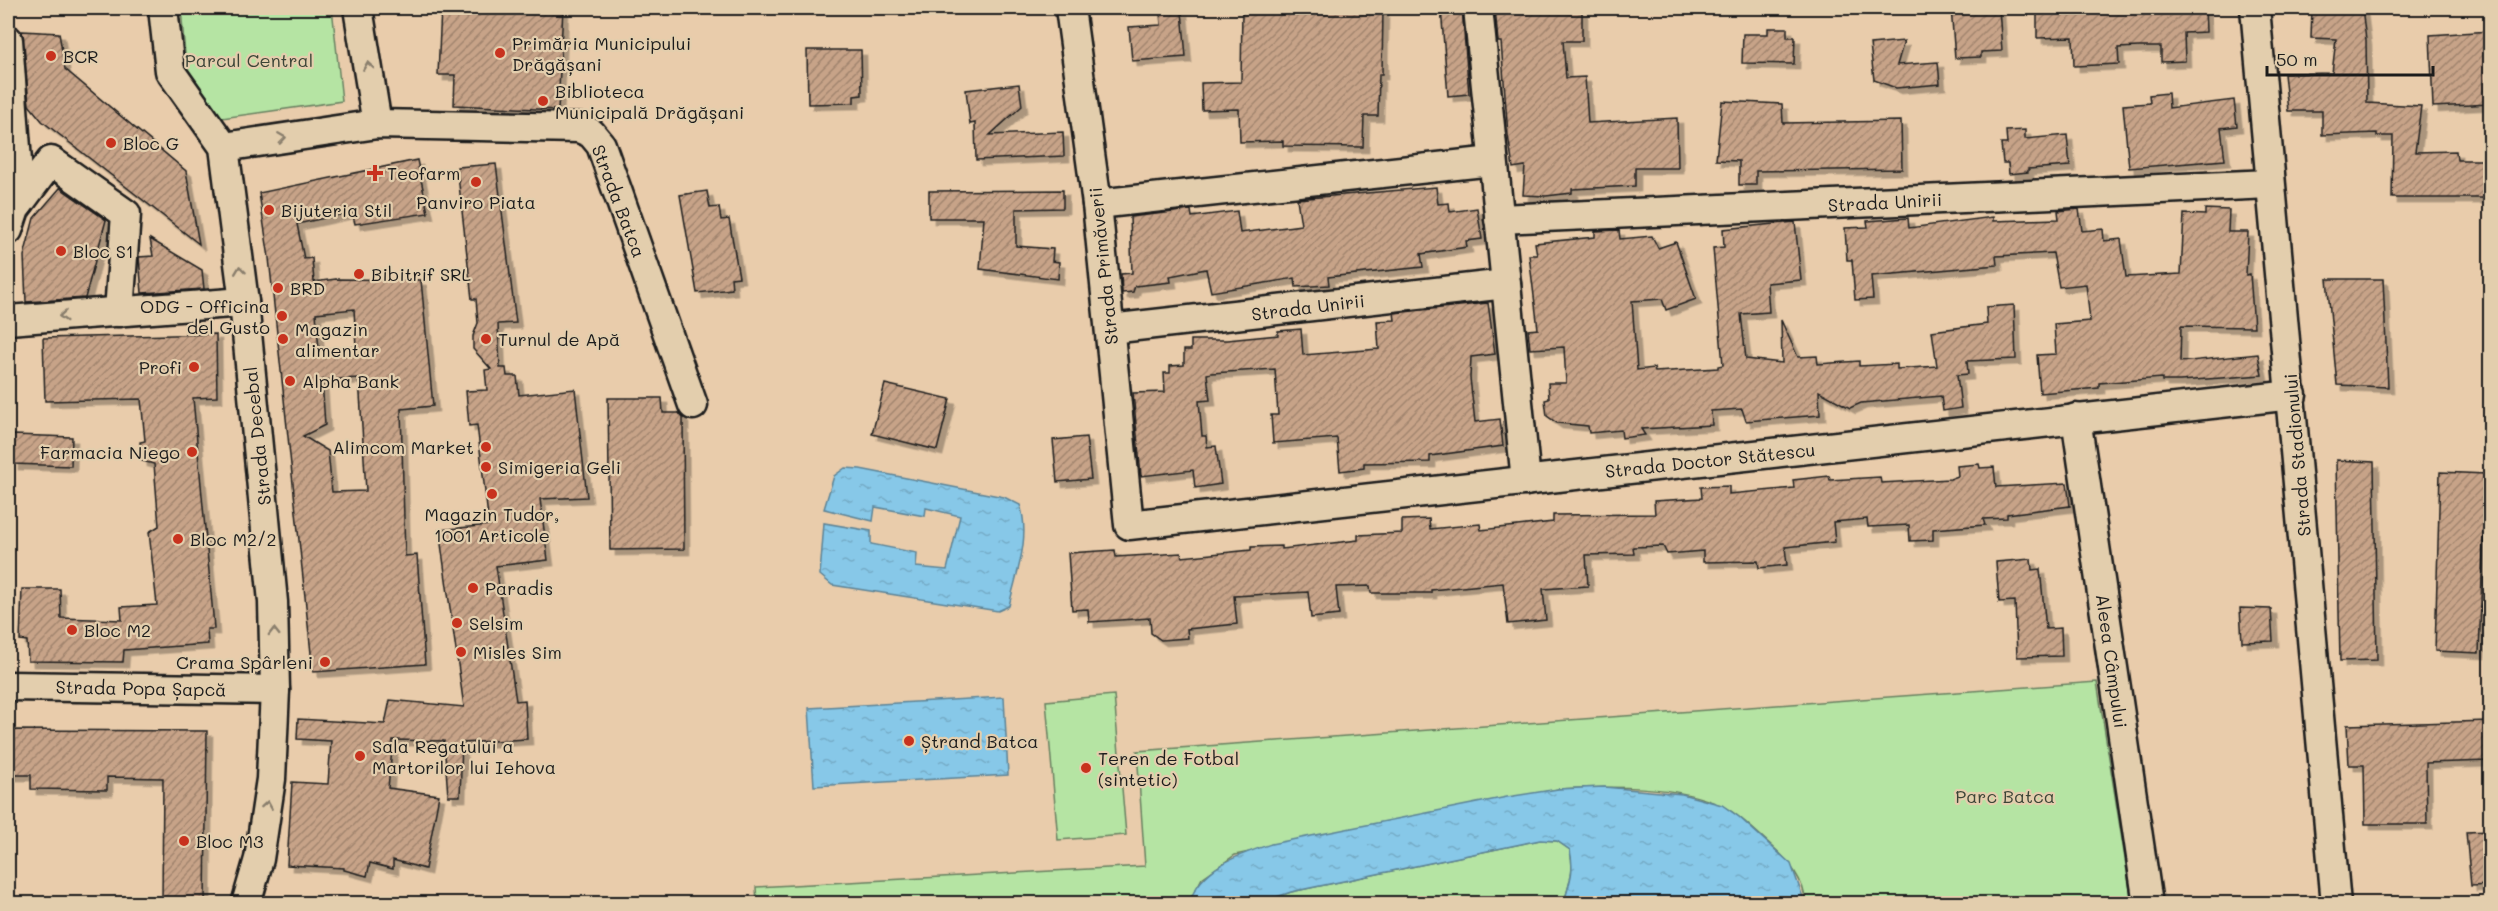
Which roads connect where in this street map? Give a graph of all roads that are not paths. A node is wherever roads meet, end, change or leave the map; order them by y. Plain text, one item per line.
1 (358, 8) edge
2 (1070, 8) edge
3 (1478, 8) edge
4 (2255, 8) edge
5 (164, 11) edge
6 (8, 40) edge
7 (377, 124) junction
8 (224, 147) junction
9 (1493, 161) junction
10 (2270, 184) junction
11 (20, 202) junction
12 (1097, 204) junction
13 (1499, 219) junction
14 (8, 230) edge
15 (1506, 284) junction
16 (244, 302) junction
17 (119, 312) junction
18 (8, 320) edge
19 (1110, 329) junction
20 (2292, 395) junction
21 (693, 405) dead end
22 (2076, 418) junction
23 (1526, 481) junction
24 (1129, 525) joint
25 (8, 686) edge
26 (275, 690) junction
27 (246, 903) edge
28 (2148, 903) edge
29 (2336, 903) edge

7 -> 1 street
2 - 12 street, Strada Primăverii
3 - 9 street
4 - 10 street, Strada Stadionului
5 - 8 street
6 - 11 street
8 -> 7 street, Strada Batca
7 - 21 street, Strada Batca
16 -> 8 street, Strada Decebal
9 - 12 street
9 - 13 street
10 - 13 street, Strada Unirii
10 - 20 street, Strada Stadionului
11 - 14 street
11 - 17 street
12 - 19 street, Strada Primăverii
13 - 15 street
15 - 19 street, Strada Unirii
15 - 23 street
16 - 17 street
26 -> 16 street, Strada Decebal
17 -> 18 street
19 - 24 street, Strada Primăverii
20 - 22 street, Strada Doctor Stătescu
20 - 29 street, Strada Stadionului
22 - 23 street, Strada Doctor Stătescu
22 - 28 street, Aleea Câmpului
23 - 24 street, Strada Doctor Stătescu
25 - 26 street, Strada Popa Șapcă
27 -> 26 street, Strada Decebal

